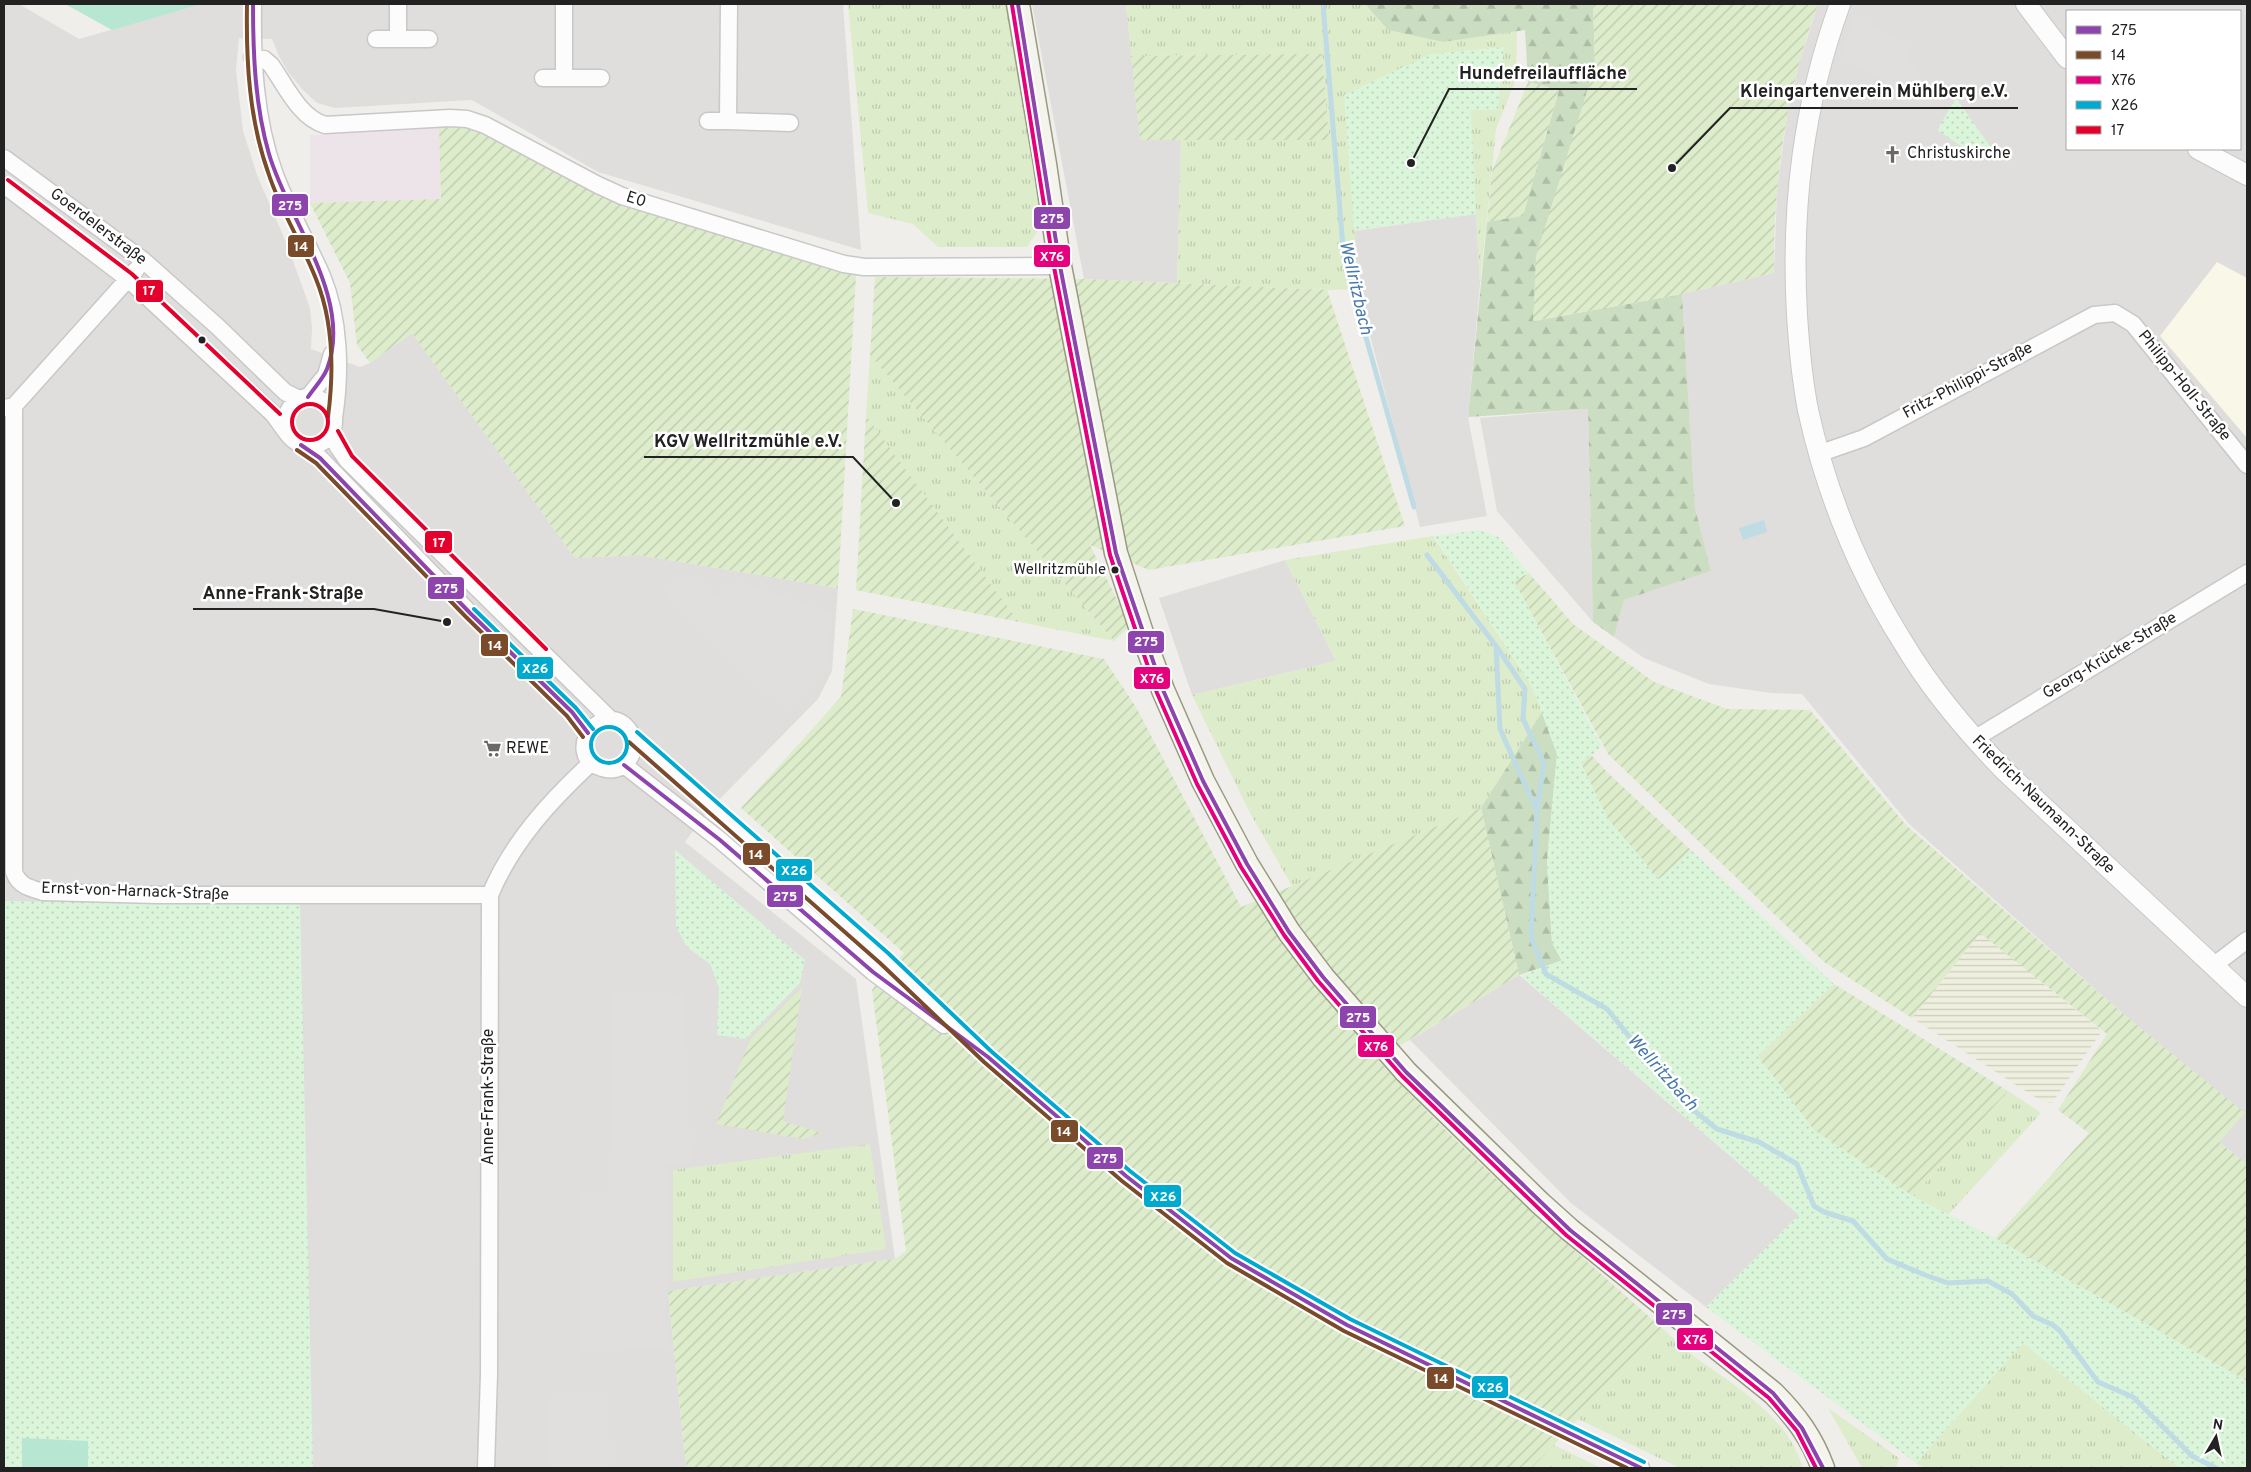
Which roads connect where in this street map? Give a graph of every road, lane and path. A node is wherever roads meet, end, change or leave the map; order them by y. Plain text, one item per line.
1 (253, 4) edge
2 (398, 4) edge
3 (564, 4) edge
4 (729, 4) edge
5 (1018, 4) edge
6 (1840, 4) edge
7 (2026, 4) edge
8 (376, 39) dead end
9 (398, 39) junction
10 (428, 39) dead end
11 (252, 57) junction
12 (2066, 57) edge
13 (543, 78) dead end
14 (564, 78) junction
15 (601, 78) dead end
16 (708, 121) dead end
17 (728, 121) junction
18 (790, 123) dead end
19 (2200, 150) edge
20 (4, 158) edge
21 (2247, 175) edge
22 (4, 185) edge
23 (144, 261) junction
24 (1060, 266) junction
25 (128, 279) junction
26 (2115, 313) joint
27 (334, 327) junction
28 (304, 398) junction
29 (9, 407) edge
30 (333, 425) junction
31 (288, 435) junction
32 (302, 445) junction
33 (1821, 453) junction
34 (2247, 465) edge
35 (2247, 573) edge
36 (612, 721) junction
37 (588, 733) junction
38 (633, 737) junction
39 (1974, 739) junction
40 (592, 762) junction
41 (624, 765) junction
42 (490, 895) junction
43 (2247, 940) edge
44 (2213, 966) junction
45 (2247, 997) edge
46 (988, 1057) junction
47 (486, 1468) edge
48 (1642, 1468) edge
49 (1823, 1468) edge

1 - 11 street
2 - 9 street
3 - 14 street
4 - 17 street
5 - 24 main road
6 - 33 street, Friedrich-Naumann-Straße
7 - 12 street
8 - 9 street
9 - 10 street
11 - 24 street, E0
11 - 27 street
13 - 14 street
14 - 15 street
16 - 17 street
17 - 18 street
19 - 21 street
20 - 23 street, Goerdelerstraße
22 - 25 street, Goerdelerstraße
23 - 25 street
23 - 28 street, Goerdelerstraße
24 - 49 main road
25 - 29 street
25 - 31 street, Goerdelerstraße
26 - 33 street, Fritz-Philippi-Straße
26 - 34 street, Philipp-Holl-Straße
27 - 28 street
27 - 30 street
28 - 30 street, Goerdelerstraße
28 - 31 street
29 - 42 street, Ernst-von-Harnack-Straße
30 - 32 street
30 - 36 street, Goerdelerstraße
31 - 32 street, Goerdelerstraße
32 - 37 street, Goerdelerstraße
33 - 39 street, Friedrich-Naumann-Straße
35 - 39 street, Georg-Krücke-Straße
36 - 37 street
36 - 38 street, Goerdelerstraße
37 - 40 street
38 - 41 street
38 - 46 street, Goerdelerstraße
39 - 44 street, Friedrich-Naumann-Straße
40 - 41 street
40 - 42 street, Anne-Frank-Straße
41 - 46 street, Goerdelerstraße
42 - 47 street, Anne-Frank-Straße
43 - 44 street
44 - 45 street, Friedrich-Naumann-Straße
46 - 48 street, Goerdelerstraße

